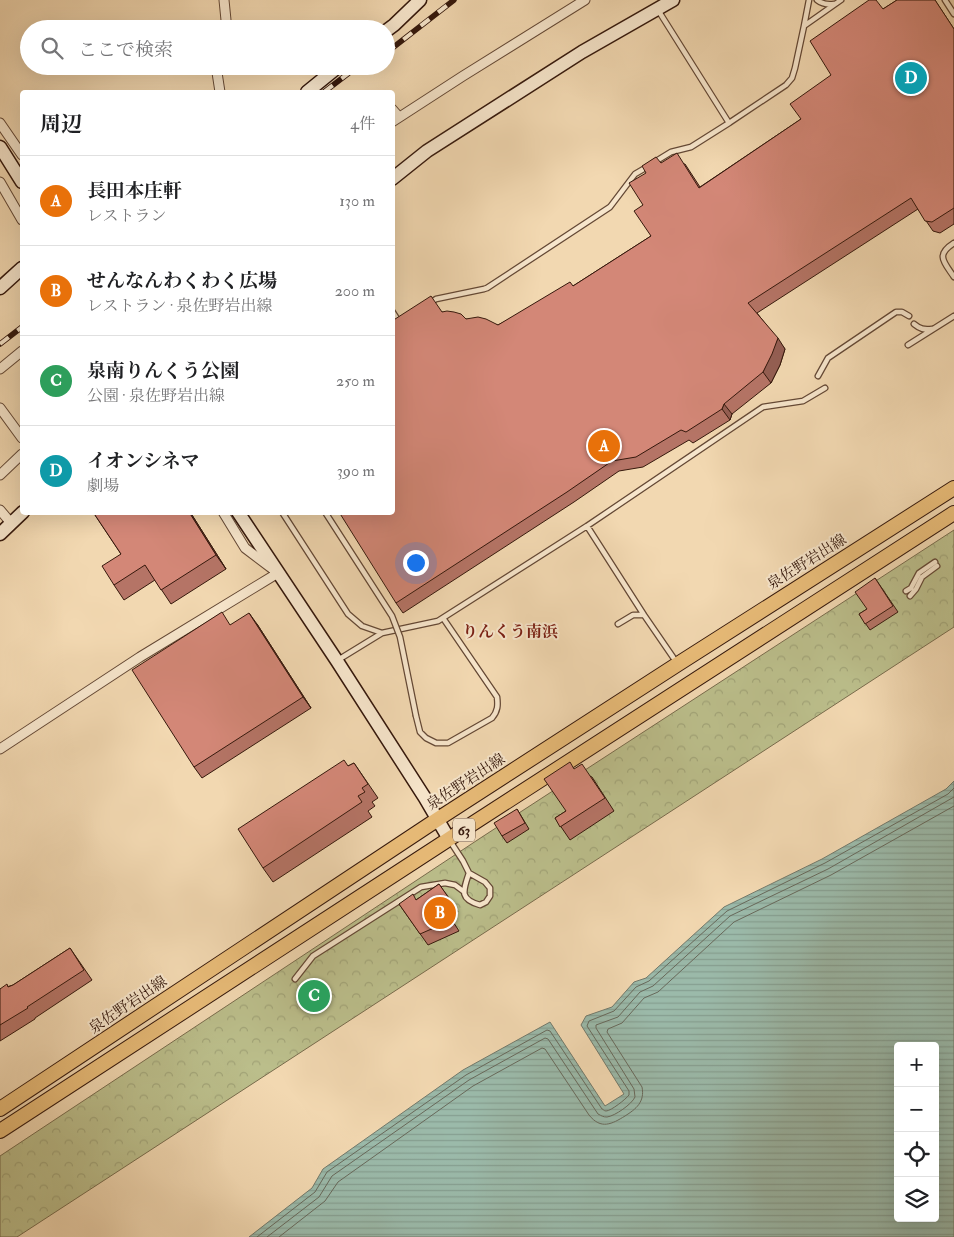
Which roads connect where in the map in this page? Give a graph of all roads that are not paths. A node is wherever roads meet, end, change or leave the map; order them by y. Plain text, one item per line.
1 (224, 0) edge
2 (420, 0) edge
3 (585, 0) edge
4 (673, 0) edge
5 (809, 0) edge
6 (817, 0) edge
7 (841, 0) edge
8 (945, 0) edge
9 (835, 4) junction
10 (657, 10) junction
11 (954, 14) edge
12 (226, 20) edge
13 (395, 24) edge
14 (804, 26) junction
15 (217, 75) edge
16 (328, 75) edge
17 (220, 90) edge
18 (309, 90) edge
19 (396, 120) edge
20 (0, 122) edge
21 (729, 123) junction
22 (0, 147) edge
23 (20, 152) edge
24 (395, 177) edge
25 (20, 179) edge
26 (0, 182) edge
27 (20, 217) edge
28 (954, 243) edge
29 (20, 270) edge
30 (954, 277) edge
31 (0, 288) edge
32 (428, 304) edge
33 (395, 314) edge
34 (909, 316) dead end
35 (954, 316) edge
36 (914, 324) dead end
37 (395, 325) edge
38 (933, 329) junction
39 (908, 345) dead end
40 (20, 353) edge
41 (0, 369) edge
42 (818, 376) dead end
43 (825, 388) dead end
44 (0, 408) edge
45 (20, 435) edge
46 (20, 456) edge
47 (0, 475) edge
48 (954, 488) edge
49 (0, 510) edge
50 (954, 513) edge
51 (20, 515) edge
52 (224, 515) edge
53 (240, 515) edge
54 (284, 515) edge
55 (327, 515) edge
56 (11, 523) junction
57 (587, 526) junction
58 (0, 534) edge
59 (278, 573) junction
60 (906, 591) dead end
61 (910, 596) dead end
62 (644, 616) junction
63 (443, 618) junction
64 (618, 624) dead end
65 (382, 634) junction
66 (337, 661) junction
67 (678, 664) junction
68 (0, 749) edge
69 (438, 819) junction
70 (449, 839) junction
71 (468, 873) junction
72 (463, 891) junction
73 (296, 979) dead end
74 (0, 1108) edge
75 (12, 1123) junction
76 (0, 1131) edge

1 - 12 street
2 - 13 street
3 - 19 street
4 - 10 street
5 - 14 lane
6 - 9 lane
7 - 9 lane
8 - 11 lane
9 - 14 lane
10 - 21 lane
10 - 24 street
14 - 21 lane
15 - 17 street
16 - 18 street
20 - 23 street
21 - 32 lane
22 - 25 street
26 - 27 street
28 - 30 lane
29 - 31 street
33 - 37 lane
34 - 42 lane
35 - 38 lane
36 - 38 lane
38 - 39 lane
40 - 41 street
43 - 57 lane
44 - 45 street
46 - 47 street
48 - 67 main road, 泉佐野岩出線 / 63
49 - 56 street
50 - 70 main road, 63
51 - 56 street
52 - 59 street
53 - 59 street
54 - 65 lane
55 - 63 lane, bridge
56 - 58 street
57 - 62 lane
57 - 63 lane
59 - 66 street
59 - 68 street
60 - 61 lane
62 - 64 lane
62 - 67 lane
63 - 65 lane
65 - 66 lane
66 - 69 street
67 - 69 main road, 泉佐野岩出線 / 63
69 - 70 street
69 - 74 main road, 泉佐野岩出線 / 63
70 - 71 lane
70 - 75 main road, 63
71 - 72 lane
71 - 72 lane
72 - 73 lane
74 - 75 street
75 - 76 main road, 63

